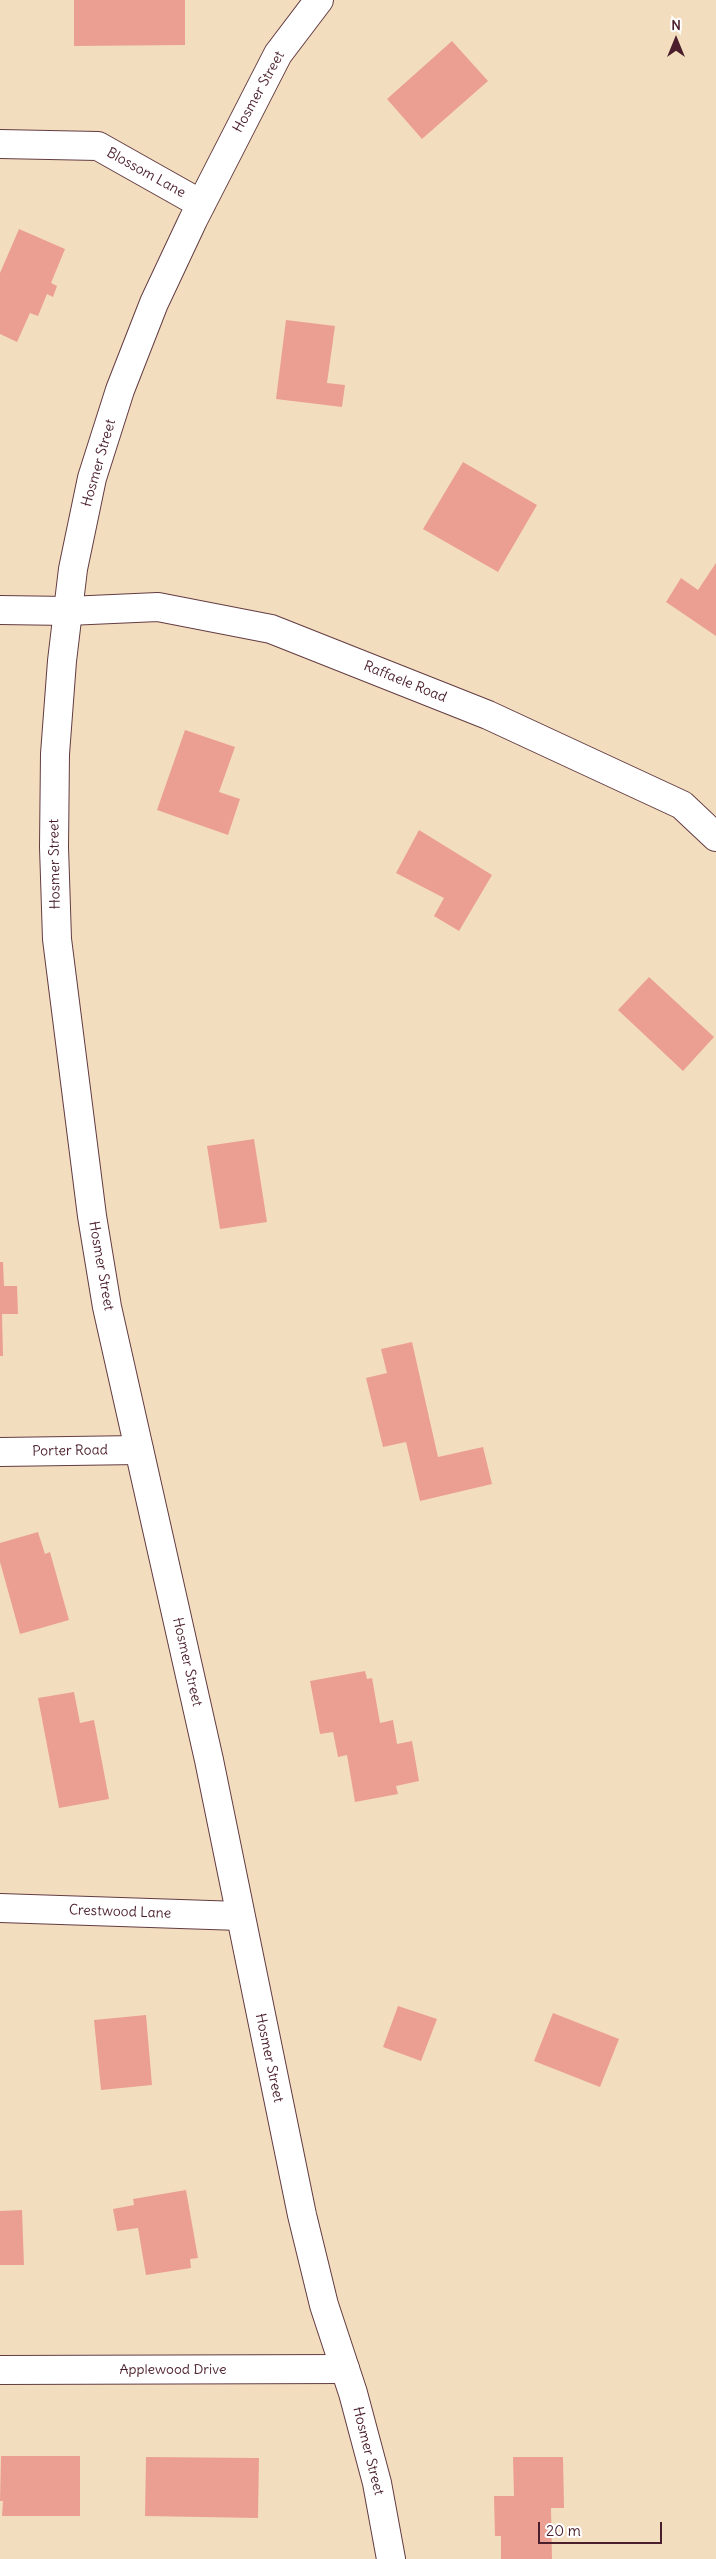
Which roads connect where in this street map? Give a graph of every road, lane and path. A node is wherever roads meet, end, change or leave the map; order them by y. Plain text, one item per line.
1 (319, 0) edge
2 (0, 144) edge
3 (201, 204) junction
4 (0, 610) edge
5 (68, 611) junction
6 (712, 827) edge
7 (139, 1450) junction
8 (0, 1452) edge
9 (0, 1908) edge
10 (240, 1916) junction
11 (345, 2369) junction
12 (0, 2370) edge
13 (390, 2559) edge

1 - 3 street, Hosmer Street
2 - 3 street, Blossom Lane
3 - 5 street, Hosmer Street
4 - 5 street, Raffaele Road
5 - 6 street, Raffaele Road
5 - 7 street, Hosmer Street
7 - 8 street, Porter Road
7 - 10 street, Hosmer Street
9 - 10 street, Crestwood Lane
10 - 11 street, Hosmer Street
11 - 12 street, Applewood Drive
11 - 13 street, Hosmer Street

